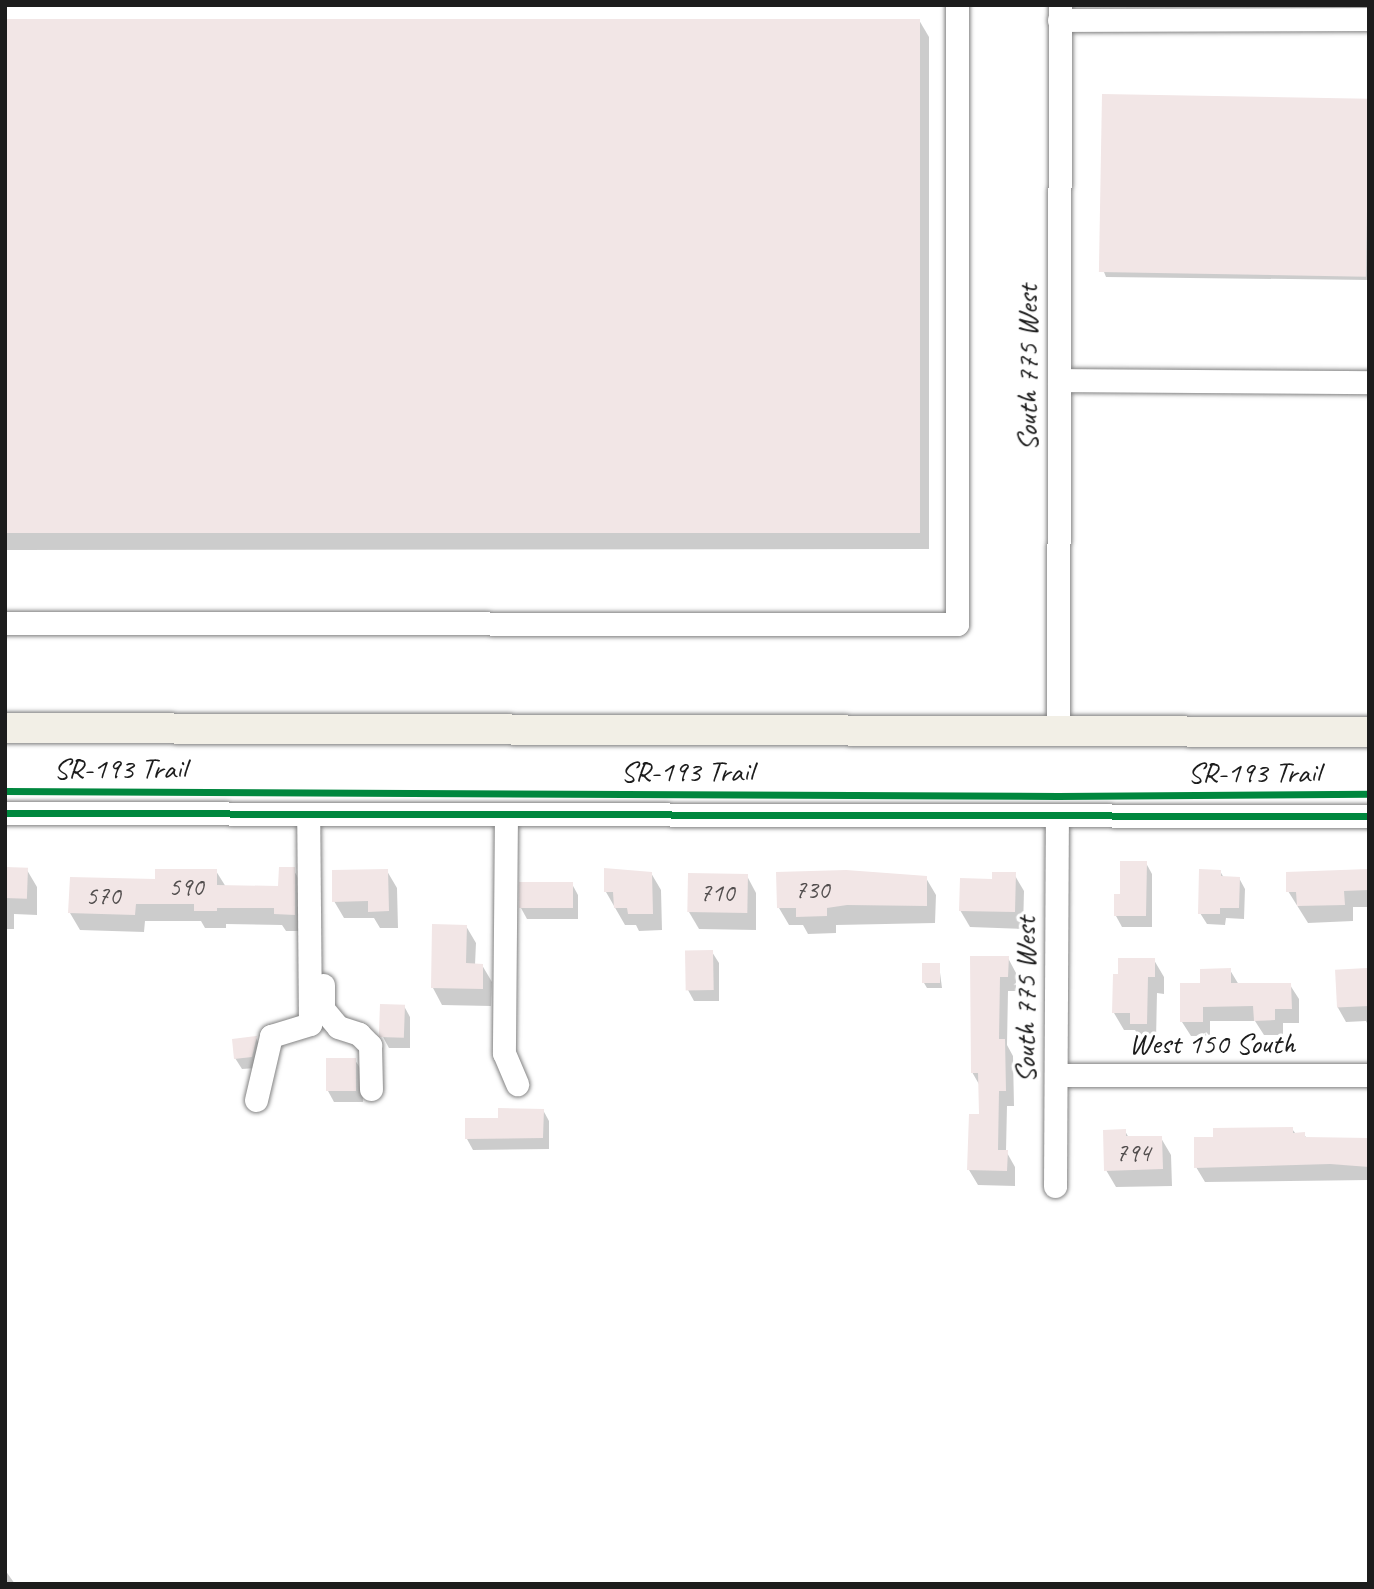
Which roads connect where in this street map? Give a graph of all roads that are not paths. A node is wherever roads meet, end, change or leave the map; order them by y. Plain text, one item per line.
1 (957, 5) edge
2 (1060, 13) edge
3 (1369, 19) edge
4 (1059, 380) junction
5 (1369, 382) edge
6 (5, 623) edge
7 (5, 729) edge
8 (1058, 731) junction
9 (1369, 732) edge
10 (5, 813) edge
11 (316, 814) junction
12 (506, 814) junction
13 (1057, 815) junction
14 (1369, 816) edge
15 (1056, 1074) junction
16 (1369, 1074) edge
17 (517, 1084) dead end
18 (371, 1090) dead end
19 (256, 1100) dead end
20 (1055, 1186) dead end

1 - 6 street
2 - 3 street
2 - 4 street, South 775 West
4 - 5 street
4 - 8 street, South 775 West
7 - 8 main road
8 - 9 main road
10 - 11 street
11 - 12 street
11 - 18 street
11 - 19 street
12 - 13 street
12 - 17 street
13 - 14 street
13 - 15 street, South 775 West
15 - 16 street, West 150 South
15 - 20 street, South 775 West

